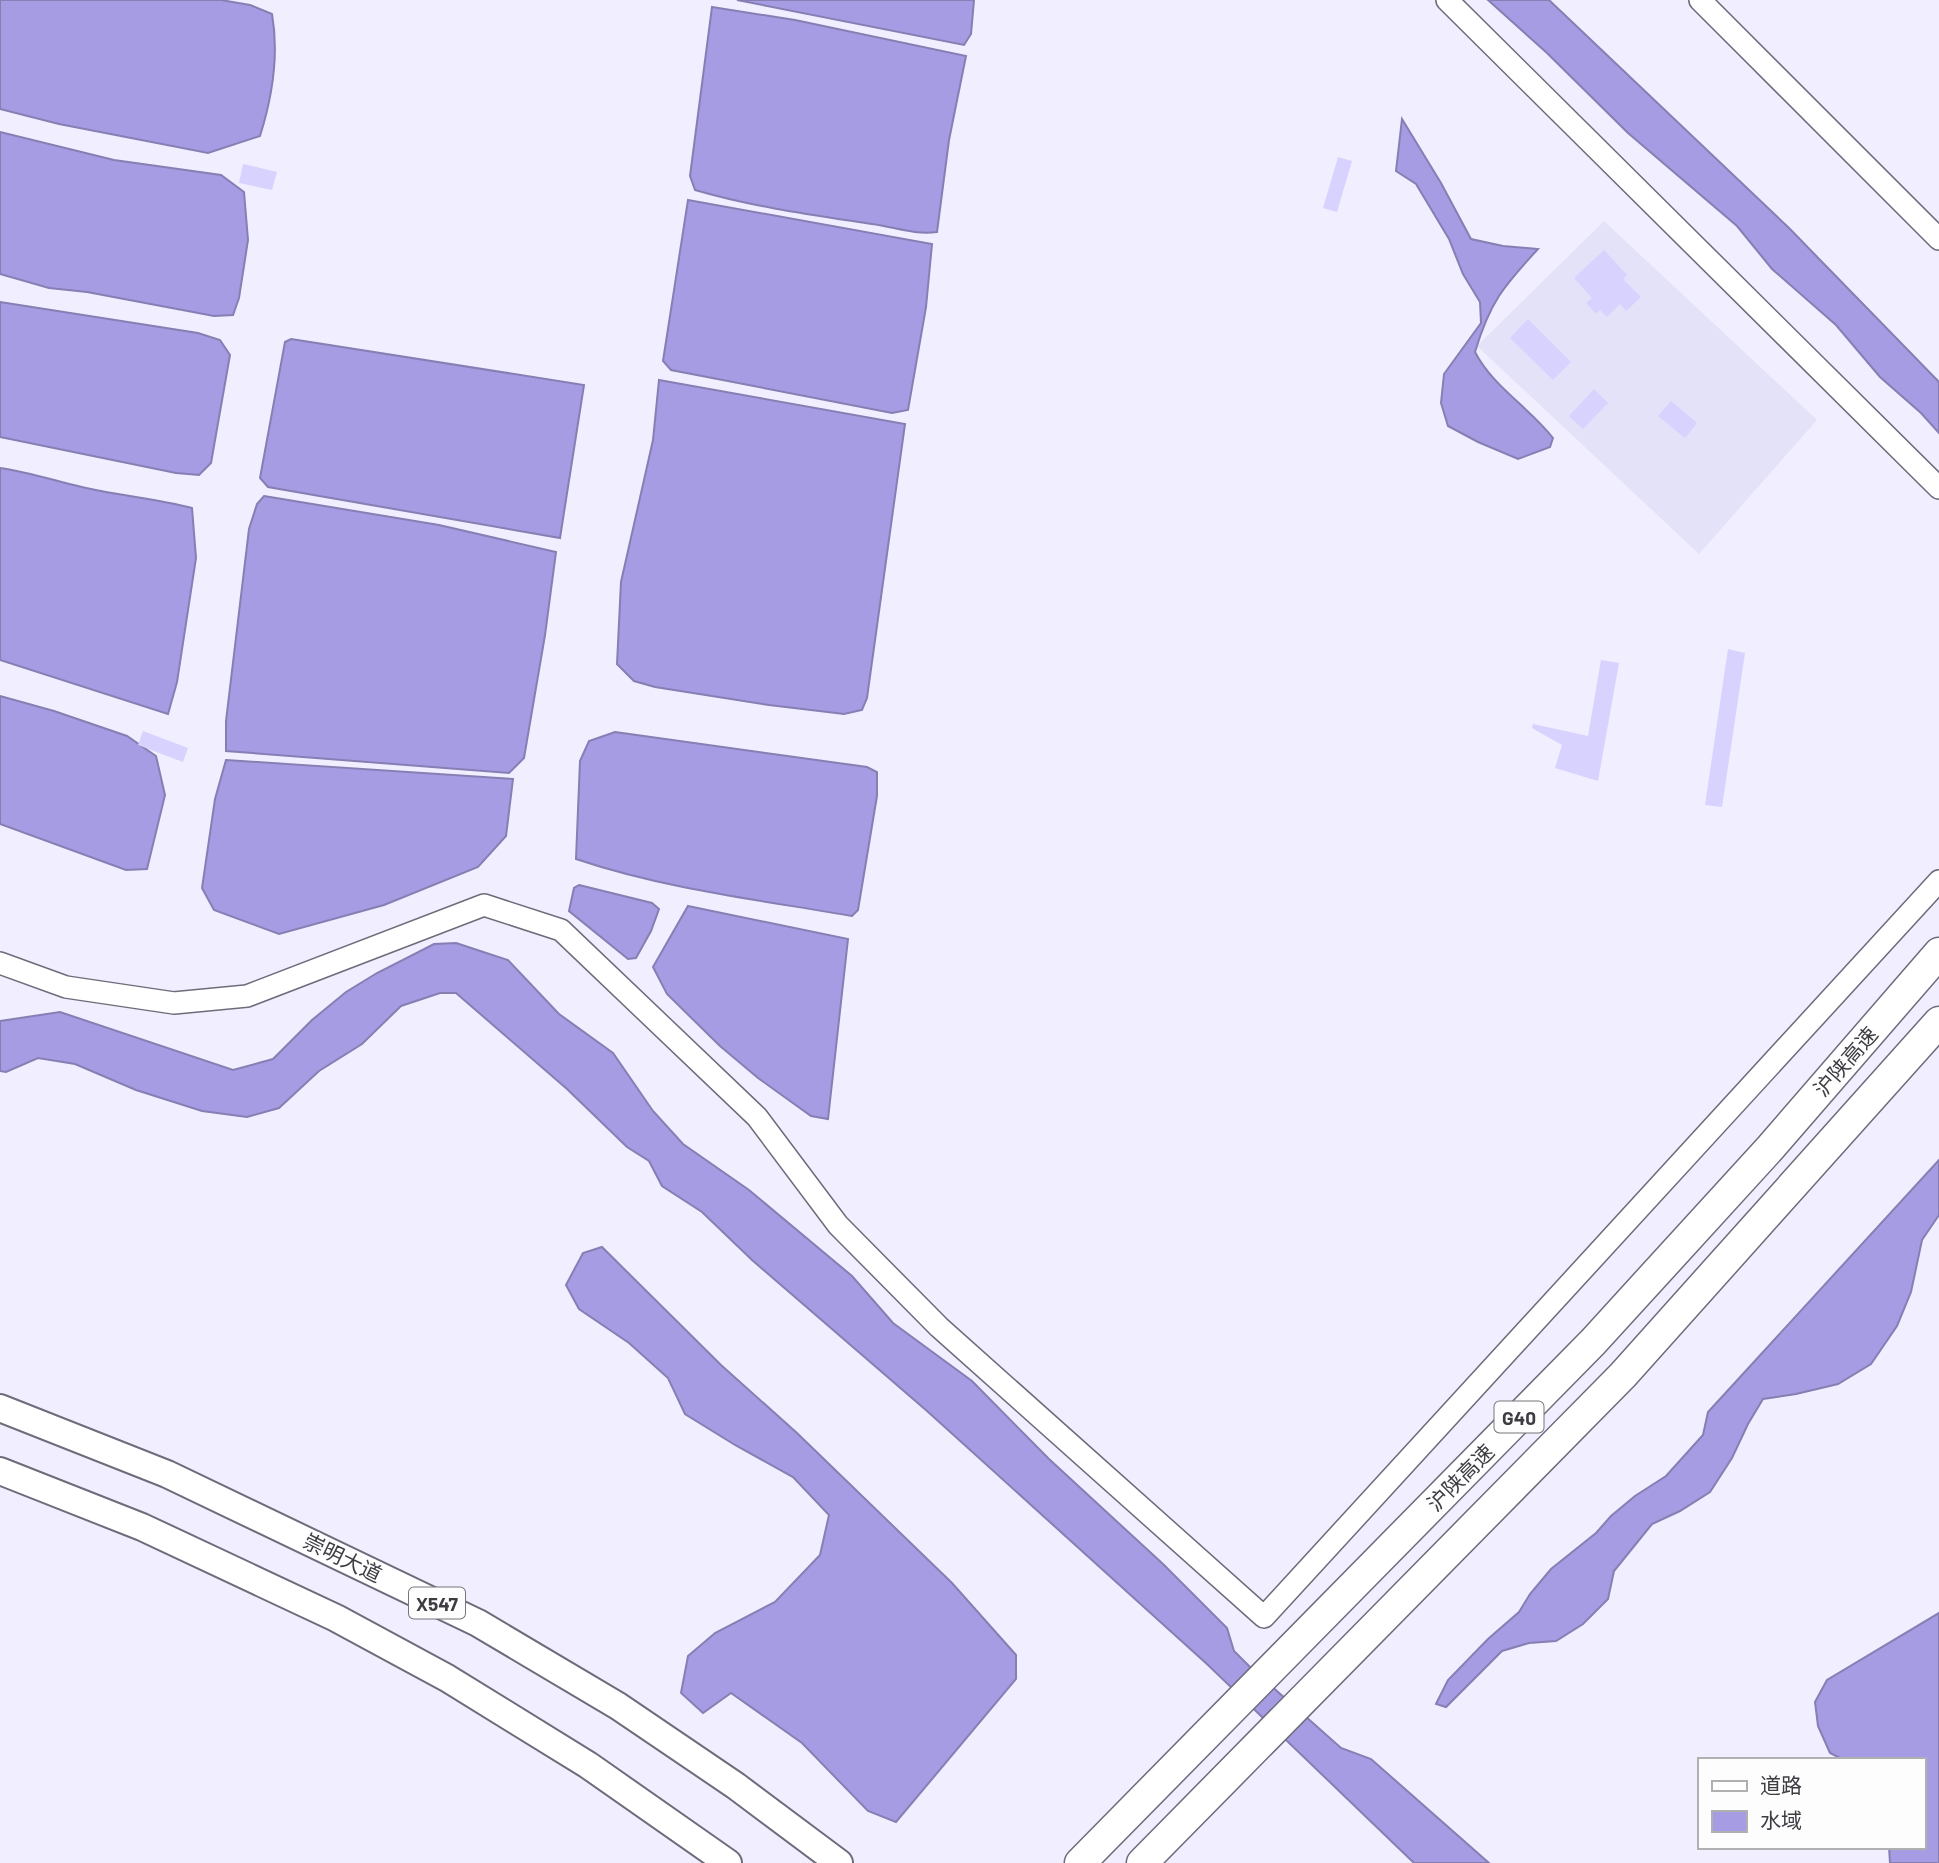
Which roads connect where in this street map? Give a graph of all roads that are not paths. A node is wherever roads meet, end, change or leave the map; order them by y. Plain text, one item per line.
1 (1447, 0) edge
2 (1700, 0) edge
3 (1939, 239) edge
4 (1939, 488) edge
5 (1939, 881) edge
6 (1939, 953) edge
7 (0, 963) edge
8 (1939, 1022) edge
9 (0, 1408) edge
10 (0, 1471) edge
11 (728, 1863) edge
12 (839, 1863) edge
13 (1080, 1863) edge
14 (1142, 1863) edge

1 - 4 street
2 - 3 street
5 - 7 street
6 - 13 highway, 沪陕高速 / G40
8 - 14 highway, 沪陕高速 / G40
9 - 12 main road, 崇明大道 / X547
10 - 11 main road

